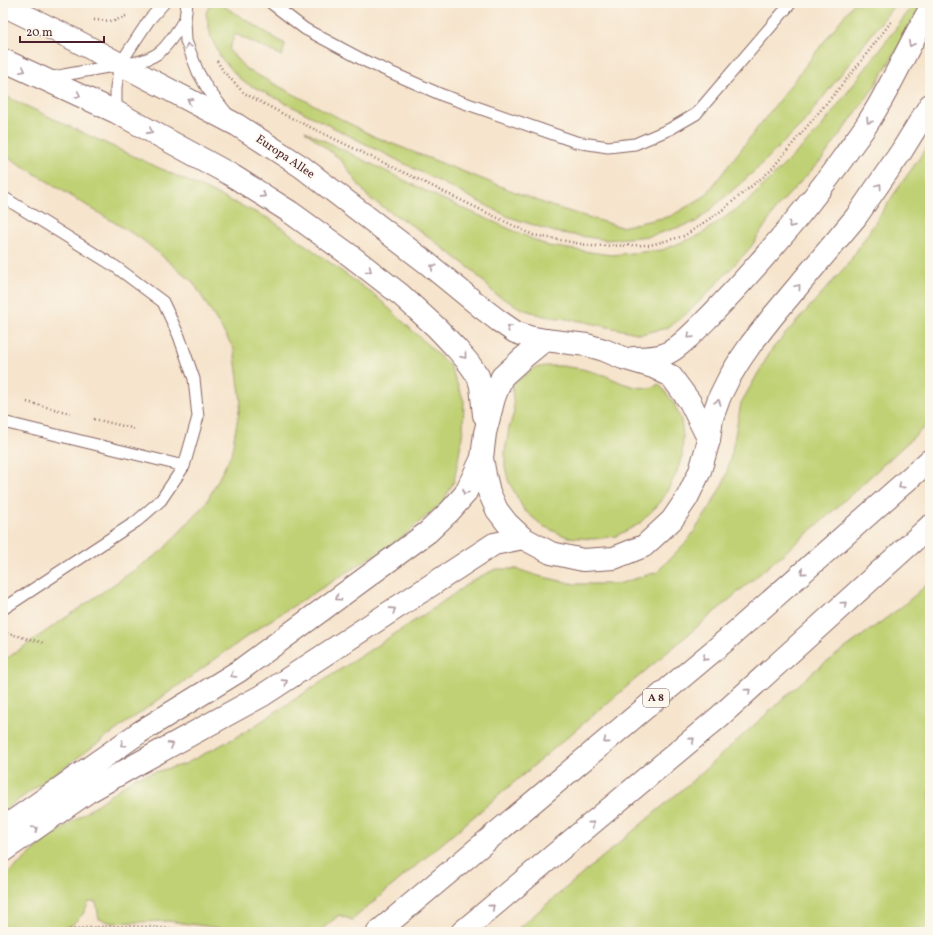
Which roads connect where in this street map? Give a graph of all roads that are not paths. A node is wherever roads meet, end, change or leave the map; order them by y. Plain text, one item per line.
1 (164, 3) edge
2 (187, 3) edge
3 (271, 3) edge
4 (791, 3) edge
5 (3, 5) edge
6 (930, 9) edge
7 (184, 19) junction
8 (3, 60) edge
9 (120, 64) junction
10 (42, 79) junction
11 (930, 105) edge
12 (116, 112) junction
13 (237, 125) junction
14 (3, 197) edge
15 (546, 340) junction
16 (624, 358) junction
17 (3, 422) edge
18 (485, 432) junction
19 (709, 440) junction
20 (482, 458) junction
21 (930, 460) edge
22 (184, 466) junction
23 (930, 526) edge
24 (523, 538) junction
25 (3, 609) edge
26 (3, 828) edge
27 (3, 851) edge
28 (378, 932) edge
29 (462, 932) edge

1 - 9 lane
2 - 7 lane
3 - 4 lane
5 - 9 main road, Europa Allee
6 -> 16 main road
7 - 9 lane
13 -> 7 lane
8 -> 10 main road
9 - 10 lane
9 - 12 lane
13 -> 9 main road, Europa Allee
10 -> 12 main road
19 -> 11 main road
12 -> 18 main road
15 -> 13 main road, Europa Allee
14 - 22 lane
15 - 16 main road, Europa Allee
15 - 18 main road
16 - 19 main road, Europa Allee
17 - 22 lane
18 - 20 main road
19 - 24 main road
20 - 24 main road
20 -> 26 main road
21 -> 28 main road, A 8
22 - 25 lane
29 -> 23 main road
27 -> 24 main road

